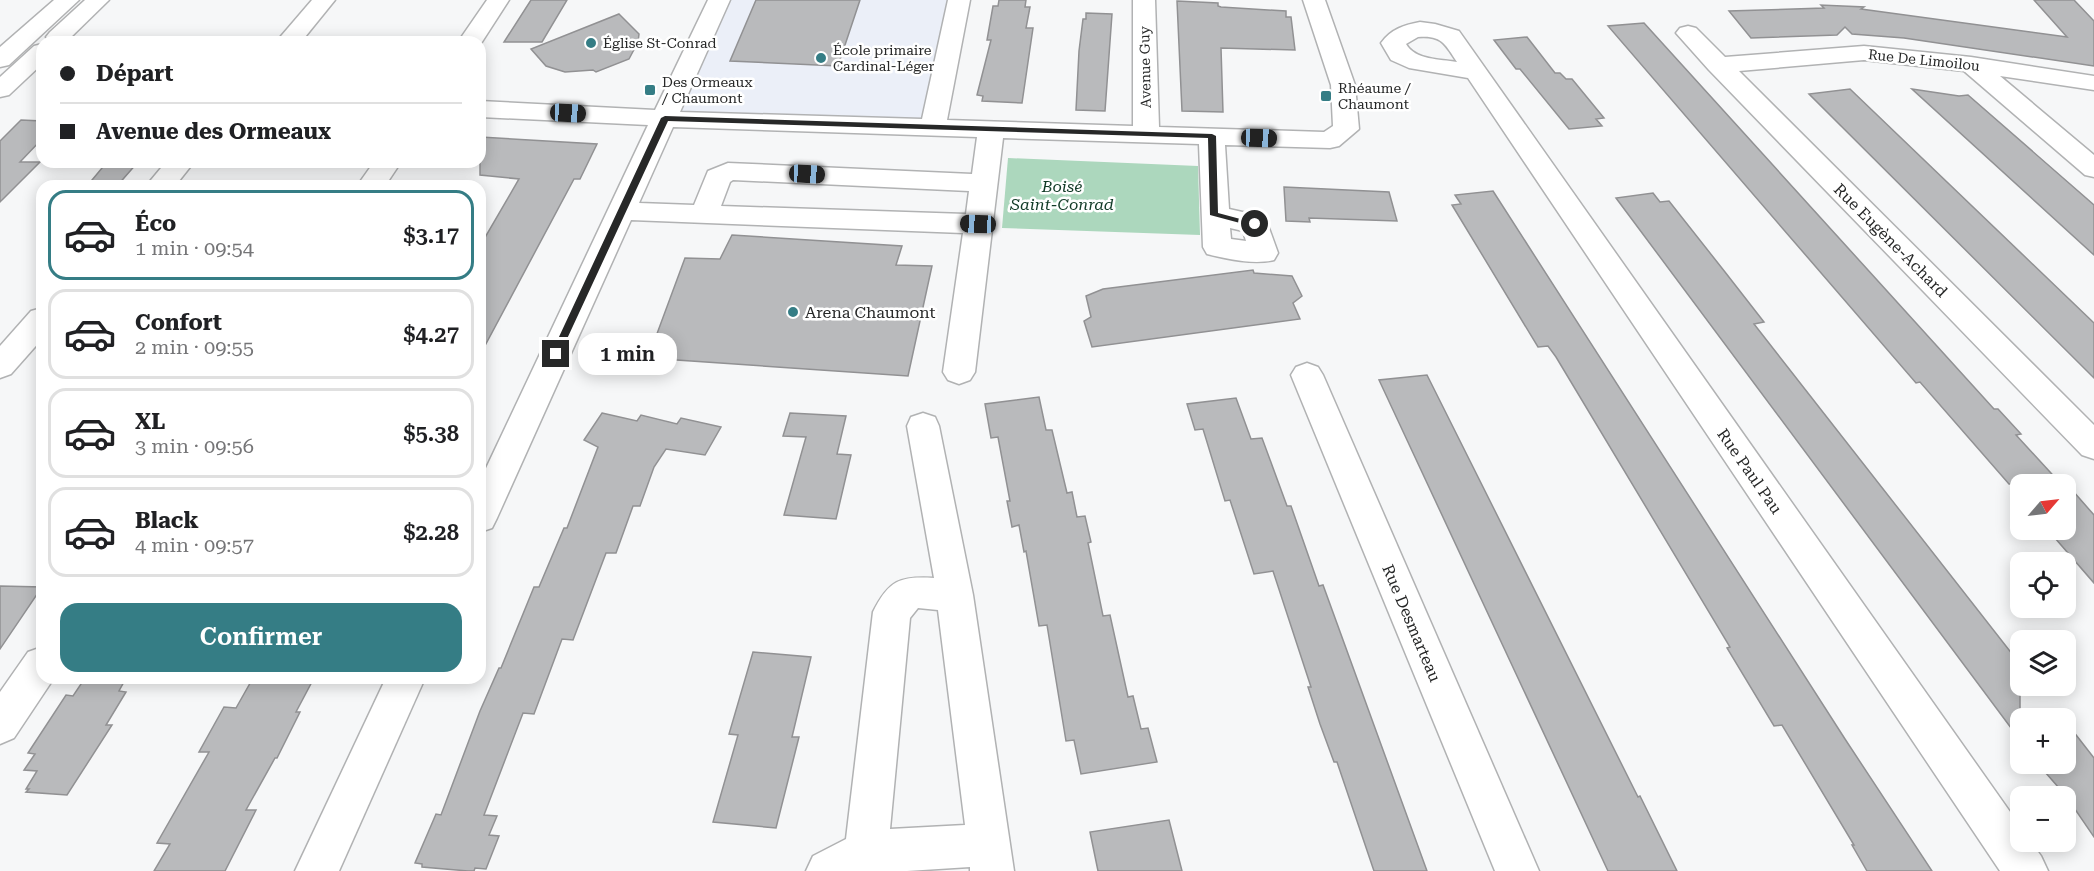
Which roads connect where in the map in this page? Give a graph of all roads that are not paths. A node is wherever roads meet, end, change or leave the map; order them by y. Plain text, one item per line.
1 (68, 0) edge
2 (98, 0) edge
3 (324, 0) edge
4 (498, 0) edge
5 (719, 0) edge
6 (959, 0) edge
7 (1144, 0) edge
8 (1314, 0) edge
9 (1688, 33) dead end
10 (59, 36) edge
11 (293, 36) edge
12 (474, 36) edge
13 (36, 56) edge
14 (0, 60) edge
15 (1971, 64) junction
16 (1718, 65) junction
17 (1474, 72) dead end
18 (2094, 83) edge
19 (2, 86) edge
20 (36, 86) edge
21 (486, 109) edge
22 (665, 118) junction
23 (933, 128) junction
24 (990, 130) junction
25 (1146, 134) junction
26 (1212, 136) junction
27 (176, 168) edge
28 (2094, 169) edge
29 (166, 180) edge
30 (984, 183) junction
31 (622, 211) junction
32 (704, 214) junction
33 (1214, 215) dead end
34 (978, 224) junction
35 (36, 326) edge
36 (0, 366) edge
37 (959, 372) dead end
38 (1307, 375) dead end
39 (923, 426) dead end
40 (2094, 446) edge
41 (486, 505) edge
42 (955, 595) junction
43 (36, 673) edge
44 (403, 684) edge
45 (0, 725) edge
46 (866, 852) junction
47 (990, 858) edge
48 (317, 871) edge
49 (828, 871) edge
50 (1517, 871) edge
51 (2025, 871) edge

1 - 14 street
2 - 10 street
3 - 11 street
4 - 12 street
5 - 22 street
6 - 23 street
7 - 25 street, Avenue Guy
8 - 26 street
9 - 16 street, Rue Eugène-Achard
13 - 19 street
15 - 16 street, Rue De Limoilou
15 - 18 street, Rue De Limoilou
15 - 28 street
16 - 40 street, Rue Eugène-Achard
17 - 51 street, Rue Paul Pau
19 - 20 street
21 - 22 street
22 - 23 street
22 - 31 street
23 - 24 street
24 - 25 street
24 - 30 street
25 - 26 street
26 - 33 street
27 - 29 street
30 - 32 street
30 - 34 street
31 - 32 street
31 - 41 street
32 - 34 street
34 - 37 street
35 - 36 street
38 - 50 street, Rue Desmarteau
39 - 42 street
42 - 46 street
42 - 47 street
43 - 45 street
44 - 48 street
46 - 47 street
46 - 49 street

